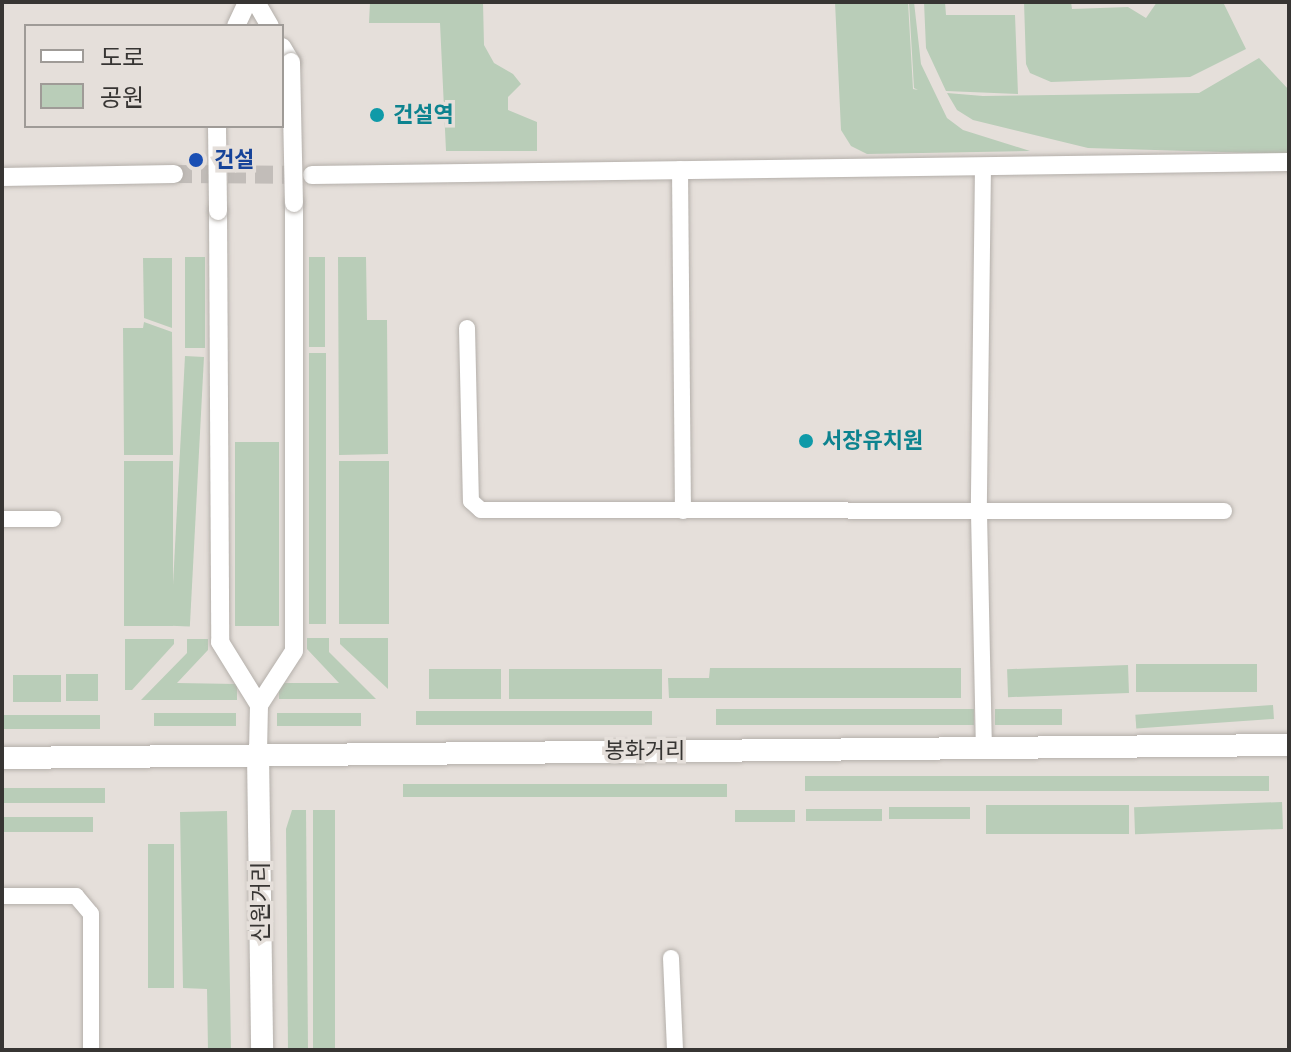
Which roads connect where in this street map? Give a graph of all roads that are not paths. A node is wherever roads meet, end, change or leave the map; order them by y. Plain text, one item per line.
1 (247, 2) edge
2 (256, 2) edge
3 (237, 24) edge
4 (269, 24) edge
5 (286, 54) edge
6 (217, 128) edge
7 (1289, 162) edge
8 (983, 166) junction
9 (680, 169) junction
10 (174, 174) tunnel mouth
11 (312, 175) tunnel mouth
12 (2, 177) edge
13 (467, 328) dead end
14 (683, 511) junction
15 (1224, 511) dead end
16 (979, 513) junction
17 (2, 519) edge
18 (53, 519) dead end
19 (259, 705) junction
20 (1289, 745) edge
21 (984, 750) junction
22 (258, 754) junction
23 (2, 758) edge
24 (2, 896) edge
25 (671, 958) dead end
26 (91, 1050) edge
27 (262, 1050) edge
28 (675, 1050) edge

1 - 3 street
2 - 4 street
5 - 19 street, bridge
6 - 19 street, bridge
7 - 8 street
8 - 9 street
8 - 16 street
9 - 11 street
9 - 14 street
10 - 12 street
13 - 14 street
14 - 16 street
15 - 16 street
16 - 21 street
17 - 18 street
19 - 22 street
20 - 21 main road, 봉화거리
21 - 22 main road, 봉화거리
22 - 23 main road, 봉화거리
22 - 27 main road, 신원거리
24 - 26 street
25 - 28 street

